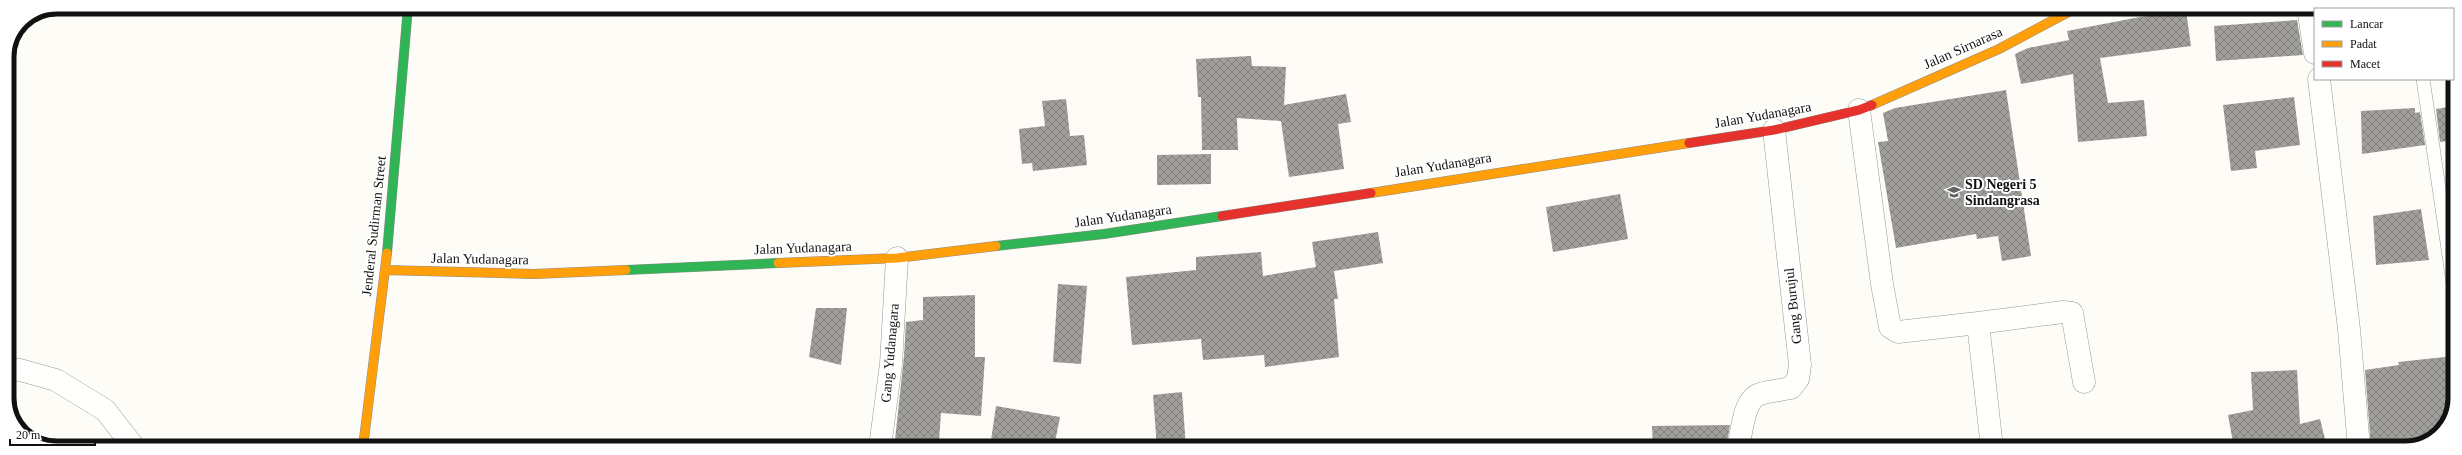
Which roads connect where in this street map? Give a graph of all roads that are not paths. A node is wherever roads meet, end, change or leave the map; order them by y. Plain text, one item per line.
1 (407, 14) edge
2 (2065, 14) edge
3 (2309, 14) edge
4 (2314, 47) edge
5 (2319, 80) edge
6 (2423, 80) edge
7 (1859, 110) junction
8 (1774, 130) junction
9 (2448, 249) edge
10 (897, 258) junction
11 (385, 270) junction
12 (1978, 323) junction
13 (14, 370) edge
14 (2084, 382) dead end
15 (129, 441) edge
16 (364, 441) edge
17 (881, 441) edge
18 (1740, 441) edge
19 (1991, 441) edge
20 (2358, 441) edge

1 - 11 main road, Jenderal Sudirman Street
2 - 7 main road, Jalan Sirnarasa
3 - 4 street
5 - 20 street
6 - 9 lane
7 - 8 main road, Jalan Yudanagara
7 - 12 street
8 - 10 main road, Jalan Yudanagara
8 - 18 street, Gang Burujul
10 - 11 main road, Jalan Yudanagara
10 - 17 street, Gang Yudanagara
11 - 16 main road, Jenderal Sudirman Street
12 - 14 street
12 - 19 street
13 - 15 street

